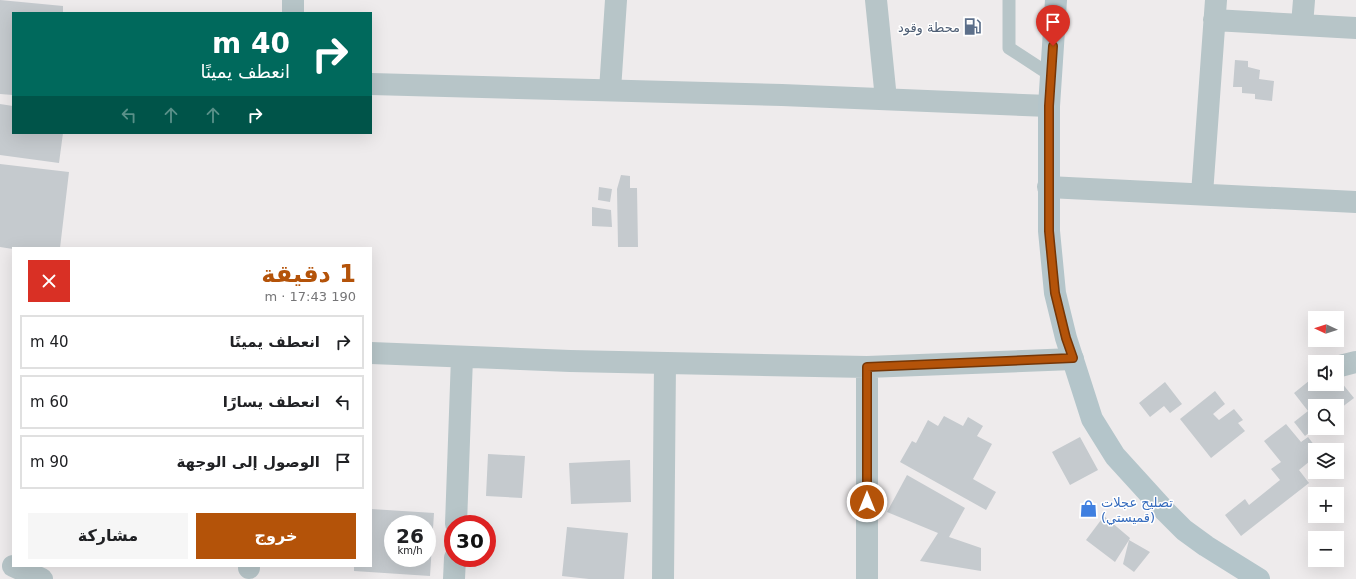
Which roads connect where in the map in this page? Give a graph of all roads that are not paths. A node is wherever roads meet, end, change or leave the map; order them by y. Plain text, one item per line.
1 (293, 0) edge
2 (616, 0) edge
3 (876, 0) edge
4 (1009, 0) edge
5 (1056, 0) edge
6 (1304, 0) edge
7 (1215, 10) edge
8 (293, 12) edge
9 (1302, 25) junction
10 (1356, 28) edge
11 (1052, 76) junction
12 (372, 84) edge
13 (610, 90) junction
14 (886, 99) junction
15 (1049, 106) junction
16 (1048, 187) junction
17 (1202, 194) junction
18 (1356, 202) edge
19 (372, 353) edge
20 (462, 356) junction
21 (1073, 358) junction
22 (665, 363) junction
23 (867, 367) junction
24 (456, 515) edge
25 (0, 560) edge
26 (12, 566) edge
27 (15, 567) edge
28 (455, 567) edge
29 (42, 579) edge
30 (454, 579) edge
31 (663, 579) edge
32 (867, 579) edge
33 (1259, 579) edge

1 - 8 street
2 - 13 street
3 - 14 street
4 - 11 lane
5 - 11 street
6 - 9 street
7 - 9 street
7 - 17 street
9 - 10 street
11 - 15 street
12 - 13 street
13 - 14 street
14 - 15 street
15 - 16 street
16 - 17 street
16 - 21 street
17 - 18 street
19 - 20 street
20 - 22 street
20 - 24 street
21 - 23 street
21 - 33 street
22 - 23 street
22 - 31 street
23 - 32 street
25 - 26 street
27 - 29 street
28 - 30 street

